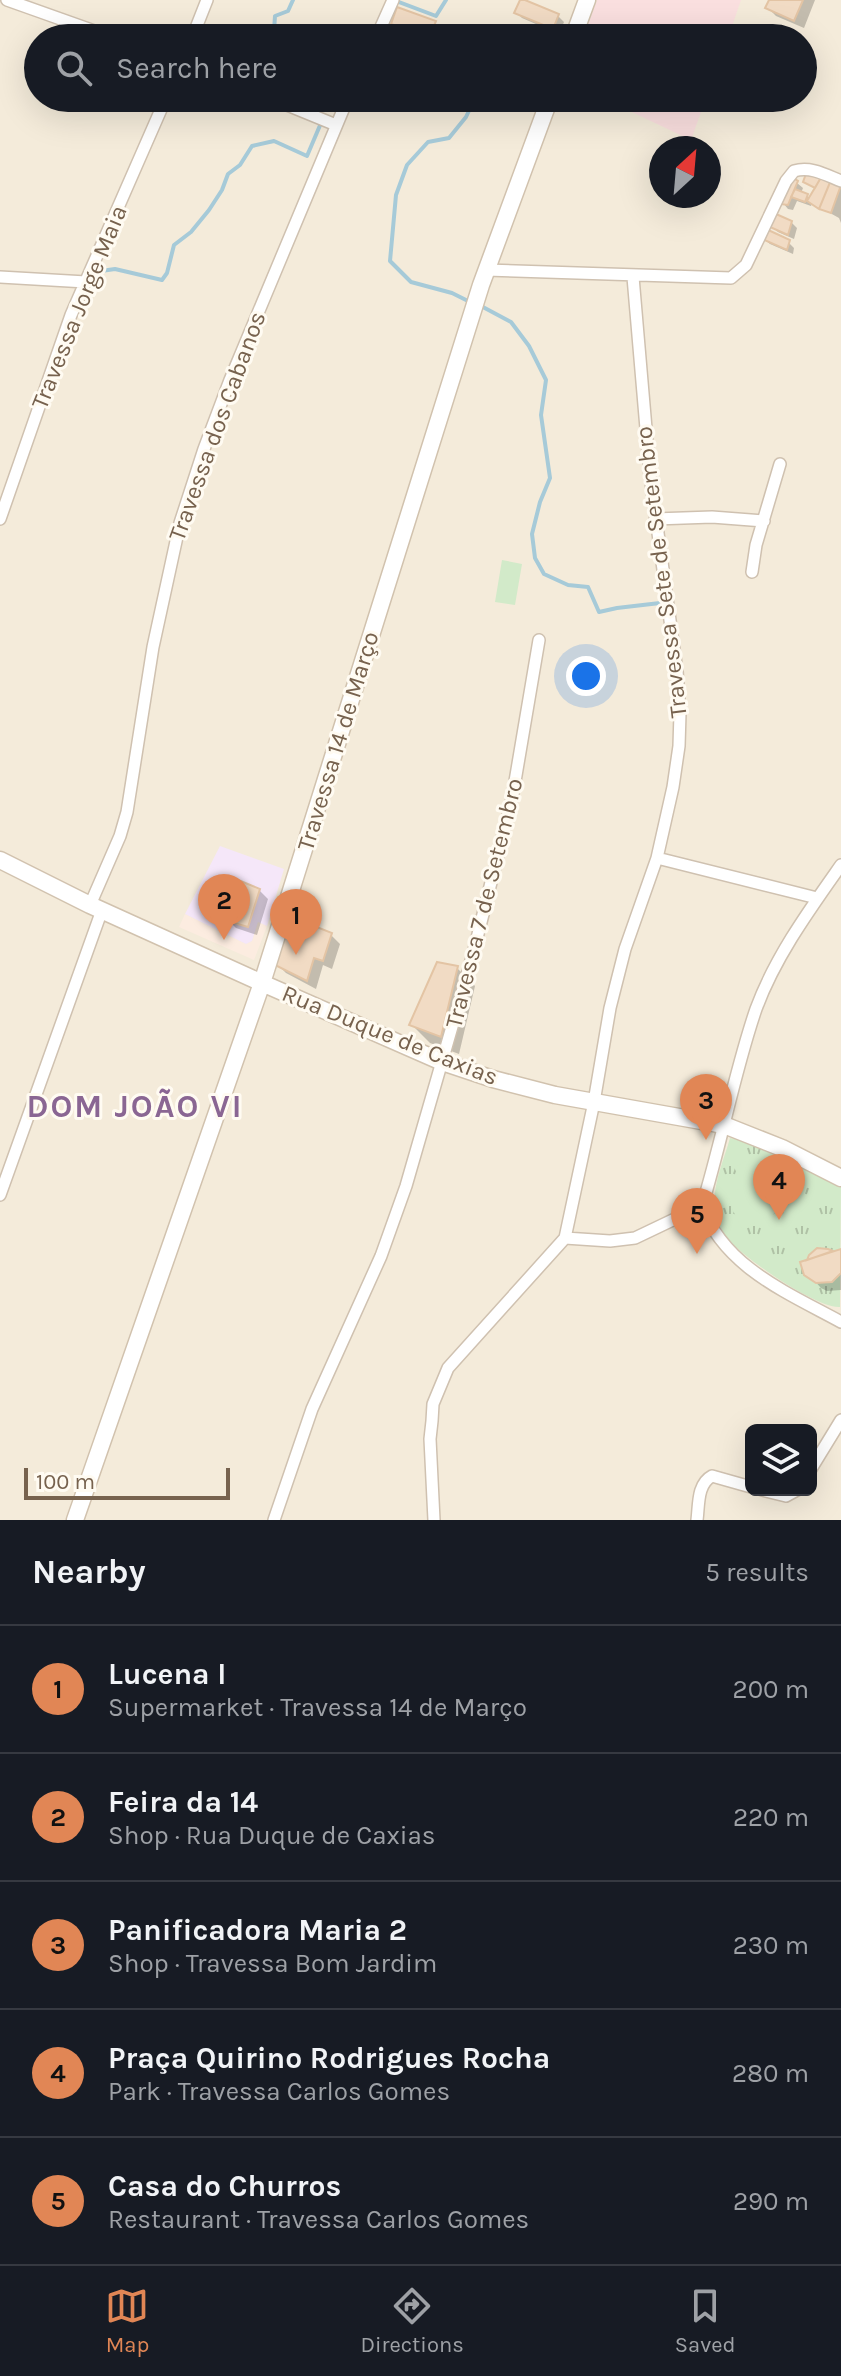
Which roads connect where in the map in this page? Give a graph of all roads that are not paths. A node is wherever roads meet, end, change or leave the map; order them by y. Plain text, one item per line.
1 (7, 0) edge
2 (207, 0) edge
3 (393, 0) edge
4 (587, 0) edge
5 (75, 24) edge
6 (198, 24) edge
7 (382, 24) edge
8 (578, 24) edge
9 (160, 112) edge
10 (304, 112) edge
11 (342, 112) edge
12 (545, 112) edge
13 (336, 125) junction
14 (841, 181) edge
15 (486, 270) junction
16 (0, 277) edge
17 (633, 277) junction
18 (86, 282) junction
19 (780, 464) dead end
20 (0, 519) edge
21 (655, 519) junction
22 (764, 521) junction
23 (752, 572) dead end
24 (539, 640) dead end
25 (657, 858) junction
26 (0, 860) edge
27 (841, 865) edge
28 (817, 898) junction
29 (96, 907) junction
30 (262, 983) junction
31 (442, 1062) junction
32 (594, 1102) junction
33 (724, 1125) junction
34 (838, 1170) edge
35 (0, 1195) edge
36 (702, 1206) junction
37 (565, 1238) junction
38 (841, 1321) edge
39 (841, 1420) edge
40 (817, 1459) edge
41 (745, 1485) edge
42 (75, 1520) edge
43 (274, 1520) edge
44 (434, 1520) edge
45 (697, 1520) edge

1 - 5 street
2 - 6 street
3 - 7 street
4 - 8 street
9 - 18 street, Travessa Jorge Maia
10 - 13 street
11 - 13 street, Travessa dos Cabanos
12 - 15 street, Travessa 14 de Março
13 - 29 street, Travessa dos Cabanos
14 - 17 street
15 - 17 street
15 - 30 street, Travessa 14 de Março
16 - 18 street
17 - 21 street, Travessa Sete de Setembro
18 - 20 street, Travessa Jorge Maia
19 - 22 street
21 - 22 street
21 - 25 street, Travessa Sete de Setembro
22 - 23 street
24 - 31 street, Travessa 7 de Setembro
25 - 28 street
25 - 32 street, Travessa Sete de Setembro
26 - 29 street, Rua Duque de Caxias
27 - 28 street
28 - 33 street
29 - 30 street, Rua Duque de Caxias
29 - 35 street, Travessa dos Cabanos
30 - 31 street, Rua Duque de Caxias
30 - 42 street, Travessa 14 de Março
31 - 32 street, Rua Duque de Caxias
31 - 43 street, Travessa 7 de Setembro
32 - 33 street, Rua Duque de Caxias
32 - 37 street, Travessa Sete de Setembro
33 - 34 street, Rua Duque de Caxias
33 - 36 street
36 - 37 street
36 - 38 street
37 - 44 street
39 - 40 street
41 - 45 street

